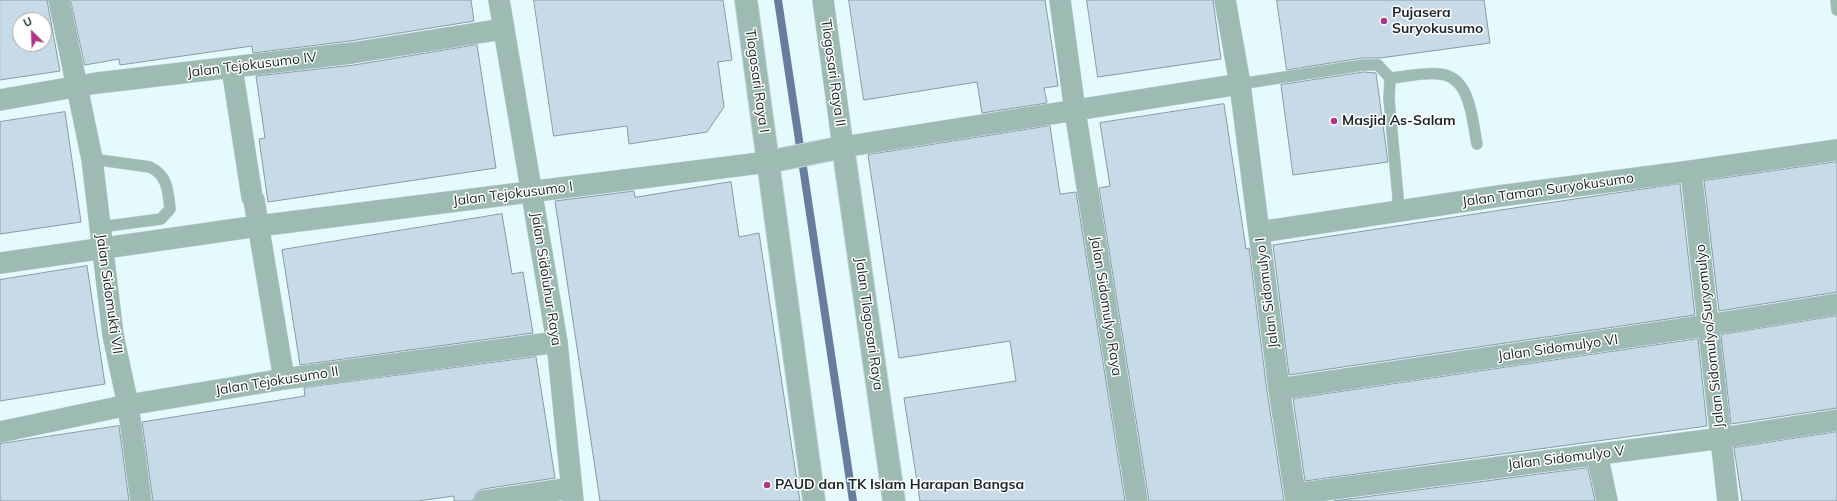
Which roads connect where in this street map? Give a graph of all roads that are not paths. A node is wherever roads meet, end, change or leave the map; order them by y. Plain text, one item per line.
1 (59, 0) edge
2 (499, 0) edge
3 (746, 0) edge
4 (823, 0) edge
5 (1060, 0) edge
6 (1225, 0) edge
7 (1836, 0) edge
8 (1837, 10) edge
9 (503, 29) junction
10 (232, 68) junction
11 (1390, 78) junction
12 (1240, 84) junction
13 (78, 87) junction
14 (0, 100) edge
15 (1075, 111) junction
16 (1477, 144) dead end
17 (836, 149) junction
18 (1837, 150) edge
19 (92, 159) junction
20 (773, 161) junction
21 (1692, 171) junction
22 (532, 191) junction
23 (1397, 212) junction
24 (258, 226) junction
25 (100, 227) junction
26 (1260, 232) junction
27 (103, 248) junction
28 (0, 263) edge
29 (1837, 304) edge
30 (1709, 325) junction
31 (557, 342) junction
32 (284, 378) junction
33 (1279, 389) junction
34 (128, 405) junction
35 (1837, 420) edge
36 (0, 432) edge
37 (1722, 438) junction
38 (1597, 454) junction
39 (572, 495) edge
40 (1295, 497) edge
41 (141, 501) edge
42 (485, 501) edge
43 (814, 501) edge
44 (894, 501) edge
45 (1137, 501) edge
46 (1607, 501) edge
47 (1728, 501) edge

1 - 13 street, Jalan Sidomukti VII
2 - 9 street, Jalan Sidoluhur Raya
3 - 20 street, Tlogosari Raya I
4 - 17 street, Tlogosari Raya II
5 - 15 street, Jalan Sidomulyo Raya
6 - 12 street, Jalan Sidomulyo I
7 - 8 lane
9 - 10 street, Jalan Tejokusumo IV
9 - 22 street, Jalan Sidoluhur Raya
10 - 13 street, Jalan Tejokusumo IV
10 - 24 street
11 - 12 lane
11 - 16 lane
11 - 23 lane
12 - 15 street
12 - 26 street, Jalan Sidomulyo I
13 - 14 street, Jalan Tejokusumo IV
13 - 19 street, Jalan Sidomukti VII
15 - 17 street
15 - 45 street, Jalan Sidomulyo Raya
17 - 20 street
17 - 44 street, Jalan Tlogosari Raya
18 - 21 street, Jalan Taman Suryokusumo
19 - 25 street, Jalan Sidomukti VII
19 - 25 lane
20 - 22 street, Jalan Tejokusumo I
20 - 43 street
21 - 23 street, Jalan Taman Suryokusumo
21 - 30 street, Jalan Sidomulyo/Suryomulyo
22 - 24 street, Jalan Tejokusumo I
22 - 31 street, Jalan Sidoluhur Raya
23 - 26 street, Jalan Taman Suryokusumo
24 - 27 street, Jalan Tejokusumo I
24 - 32 street
25 - 27 street, Jalan Sidomukti VII
26 - 33 street, Jalan Sidomulyo I
27 - 28 street, Jalan Tejokusumo I
27 - 34 street, Jalan Sidomukti VII
29 - 30 street, Jalan Sidomulyo VI
30 - 33 street, Jalan Sidomulyo VI
30 - 37 street, Jalan Sidomulyo/Suryomulyo
31 - 32 street, Jalan Tejokusumo II
31 - 39 street, Jalan Sidoluhur Raya
32 - 34 street, Jalan Tejokusumo II
33 - 40 street, Jalan Sidomulyo I
34 - 36 street, Jalan Tejokusumo II
34 - 41 street, Jalan Sidomukti VII
35 - 37 street, Jalan Sidomulyo V
37 - 38 street, Jalan Sidomulyo V
37 - 47 street, Jalan Sidomulyo/Suryomulyo
38 - 40 street, Jalan Sidomulyo V
38 - 46 street
39 - 42 street

